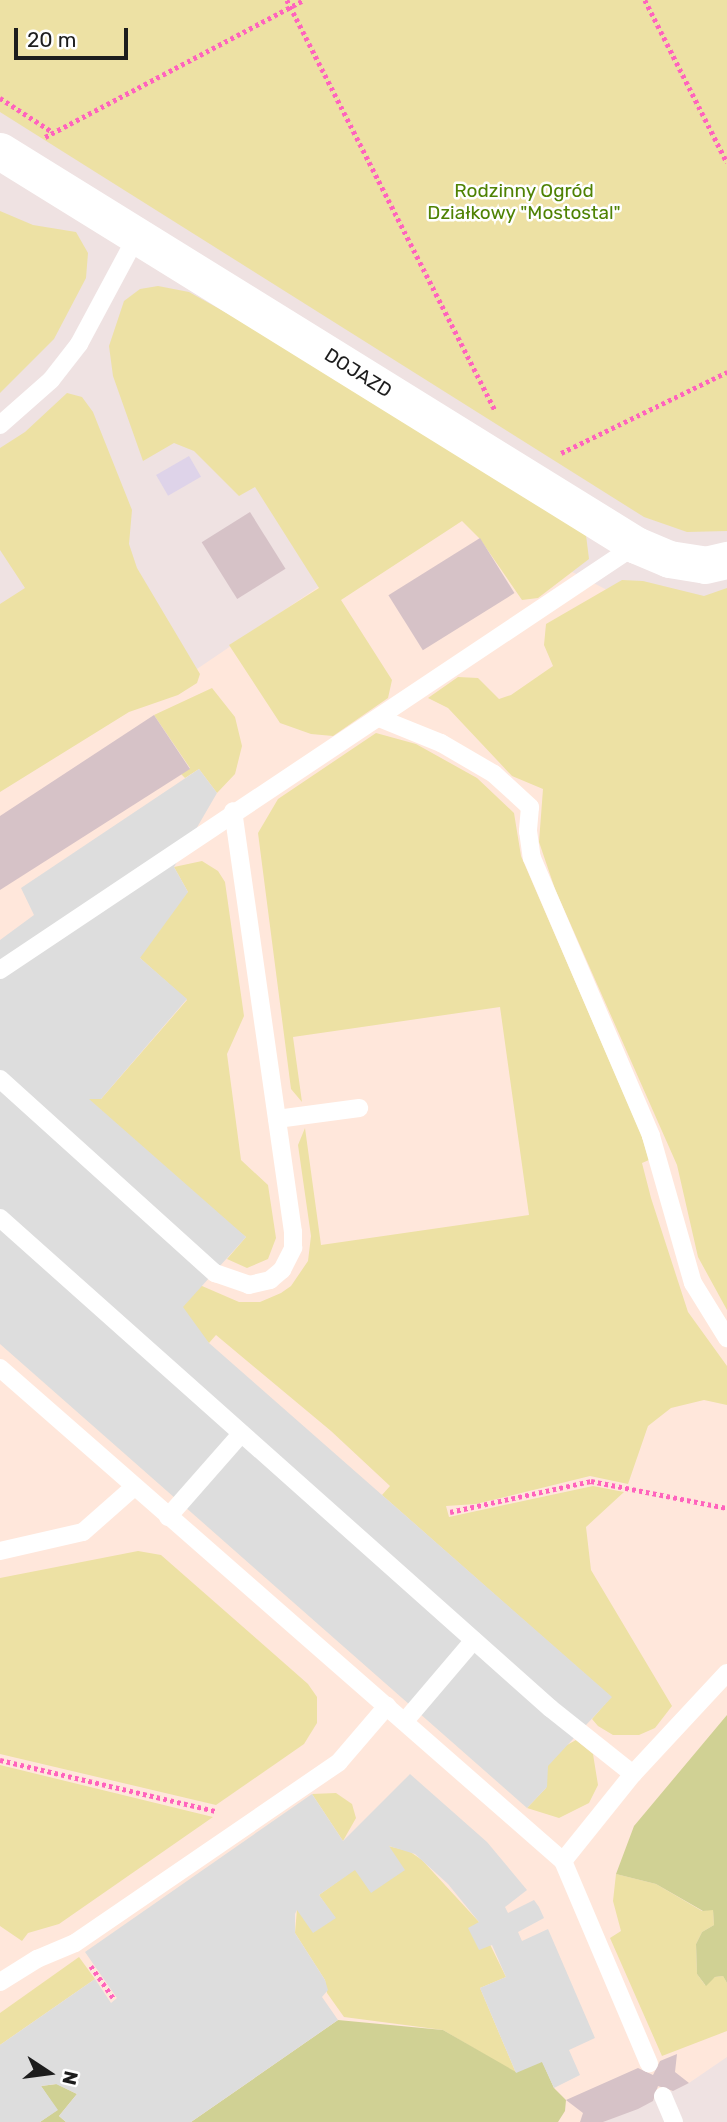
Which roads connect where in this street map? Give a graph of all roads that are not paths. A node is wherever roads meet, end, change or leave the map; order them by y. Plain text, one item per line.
1 (13, 159) edge
2 (137, 236) junction
3 (0, 425) edge
4 (636, 545) junction
5 (727, 560) edge
6 (379, 718) junction
7 (233, 811) junction
8 (0, 970) edge
9 (0, 1079) edge
10 (359, 1108) dead end
11 (277, 1119) junction
12 (0, 1218) edge
13 (727, 1338) edge
14 (0, 1368) edge
15 (242, 1434) junction
16 (134, 1487) junction
17 (168, 1517) junction
18 (0, 1551) edge
19 (474, 1640) junction
20 (727, 1673) edge
21 (387, 1706) junction
22 (405, 1721) junction
23 (634, 1774) junction
24 (563, 1861) junction
25 (0, 1982) edge
26 (649, 2064) dead end
27 (663, 2096) dead end
28 (674, 2122) edge

1 - 2 street, DOJAZD
2 - 3 lane
2 - 4 street, DOJAZD
4 - 5 street, DOJAZD
4 - 6 lane
6 - 7 lane
6 - 13 lane
7 - 8 lane
7 - 11 lane
9 - 11 lane
10 - 11 lane
12 - 15 lane
14 - 16 lane
15 - 17 lane
15 - 19 lane
16 - 17 lane
16 - 18 lane
17 - 21 lane
19 - 22 lane
19 - 23 lane
20 - 23 lane
21 - 22 lane
21 - 25 lane
22 - 24 lane
23 - 24 lane
24 - 26 lane
27 - 28 lane

